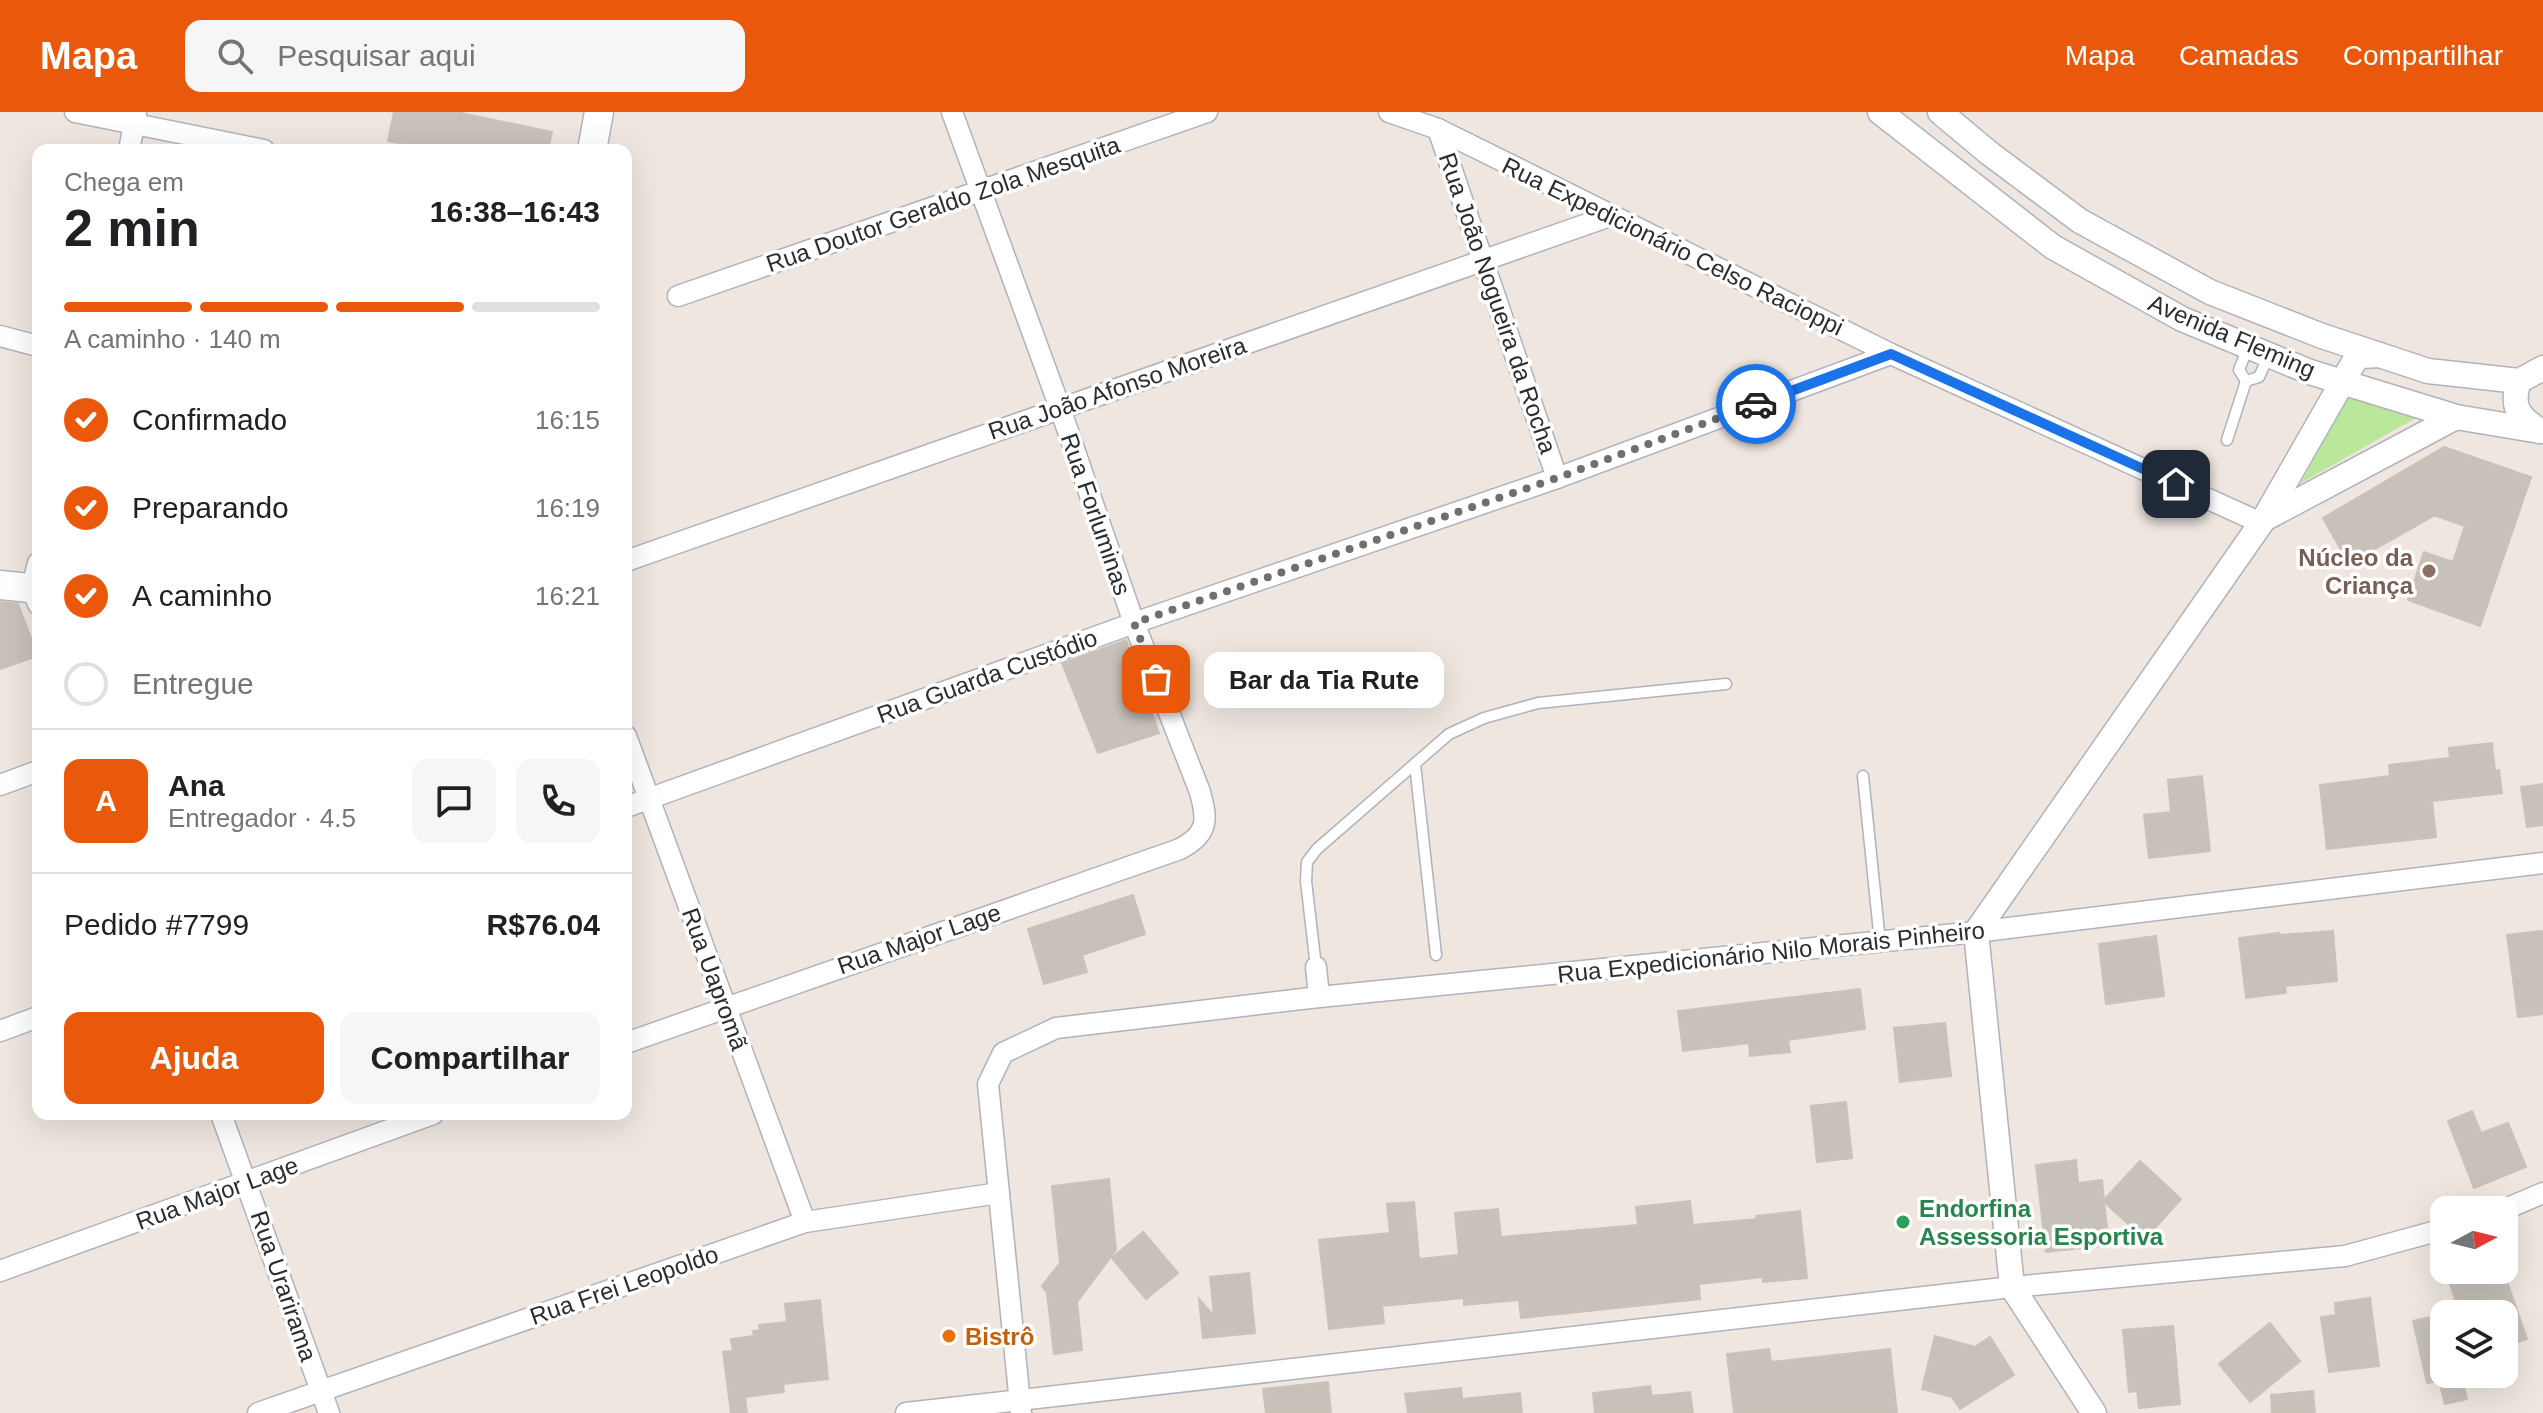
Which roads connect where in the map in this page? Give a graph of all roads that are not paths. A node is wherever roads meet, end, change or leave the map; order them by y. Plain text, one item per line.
1 (75, 112) edge
2 (599, 112) edge
3 (952, 112) edge
4 (1207, 112) edge
5 (1389, 112) edge
6 (1880, 112) edge
7 (1940, 112) edge
8 (136, 118) edge
9 (1438, 129) junction
10 (130, 144) edge
11 (240, 144) edge
12 (593, 144) edge
13 (982, 192) junction
14 (1610, 216) junction
15 (1484, 260) junction
16 (678, 296) dead end
17 (0, 336) edge
18 (32, 344) edge
19 (2259, 351) junction
20 (1891, 354) junction
21 (2379, 355) junction
22 (2543, 368) edge
23 (2246, 381) junction
24 (2519, 381) junction
25 (2342, 382) junction
26 (1060, 408) junction
27 (2456, 417) junction
28 (2541, 431) edge
29 (2227, 440) dead end
30 (1557, 478) junction
31 (2262, 521) junction
32 (632, 559) edge
33 (0, 585) edge
34 (32, 586) edge
35 (1134, 623) junction
36 (1726, 684) dead end
37 (632, 752) edge
38 (1415, 764) junction
39 (32, 773) edge
40 (1863, 776) dead end
41 (0, 785) edge
42 (649, 798) junction
43 (632, 805) edge
44 (1205, 826) joint
45 (2543, 863) edge
46 (1976, 932) junction
47 (1880, 942) junction
48 (1436, 955) dead end
49 (1316, 967) joint
50 (1319, 997) junction
51 (725, 1007) junction
52 (32, 1019) edge
53 (0, 1031) edge
54 (632, 1041) edge
55 (223, 1120) edge
56 (417, 1120) edge
57 (248, 1182) junction
58 (999, 1193) junction
59 (2543, 1193) edge
60 (2518, 1204) edge
61 (805, 1222) junction
62 (2430, 1233) edge
63 (0, 1271) edge
64 (2012, 1287) junction
65 (320, 1390) junction
66 (1020, 1406) edge
67 (258, 1413) edge
68 (329, 1413) edge
69 (906, 1413) edge
70 (2094, 1413) edge

1 - 8 street
2 - 12 main road
3 - 13 street, Rua Forluminas
4 - 13 street, Rua Doutor Geraldo Zola Mesquita
5 - 9 street, Rua Expedicionário Celso Racioppi
6 - 19 street, Avenida Fleming
7 - 21 street, Avenida Fleming
8 - 10 street
8 - 11 street
9 - 14 street, Rua Expedicionário Celso Racioppi
9 - 15 street, Rua João Nogueira da Rocha
13 - 16 street, Rua Doutor Geraldo Zola Mesquita
13 - 26 street, Rua Forluminas
14 - 15 street, Rua João Afonso Moreira
14 - 20 street, Rua Expedicionário Celso Racioppi
15 - 26 street, Rua João Afonso Moreira
15 - 30 street, Rua João Nogueira da Rocha
17 - 18 street
19 - 23 lane
19 - 23 lane
19 - 25 street, Avenida Fleming
20 - 30 street, Rua Guarda Custódio
20 - 31 street, Rua Expedicionário Celso Racioppi
21 - 24 street, Avenida Fleming
21 - 25 street
22 - 24 street
23 - 29 lane
24 - 28 street
25 - 27 street, Avenida Fleming
25 - 31 street
26 - 32 street, Rua João Afonso Moreira
26 - 35 street, Rua Forluminas
27 - 28 street, Avenida Fleming
27 - 31 street
30 - 35 street, Rua Guarda Custódio
31 - 46 street
33 - 34 main road
35 - 42 street, Rua Guarda Custódio
35 - 44 street, Rua Forluminas
36 - 38 lane
37 - 42 street, Rua Uapromã
38 - 48 lane
38 - 49 lane
39 - 41 street
40 - 47 lane
42 - 43 street, Rua Guarda Custódio
42 - 51 street, Rua Uapromã
44 - 51 street, Rua Major Lage
45 - 46 street, Rua Expedicionário Nilo Morais Pinheiro
46 - 47 street, Rua Expedicionário Nilo Morais Pinheiro
46 - 64 street
47 - 50 street, Rua Expedicionário Nilo Morais Pinheiro
49 - 50 street
50 - 58 street, Rua Expedicionário Nilo Morais Pinheiro
51 - 54 street, Rua Major Lage
51 - 61 street, Rua Uapromã
52 - 53 street
55 - 57 street, Rua Urarirama
56 - 57 street, Rua Major Lage
57 - 63 street, Rua Major Lage
57 - 65 street, Rua Urarirama
58 - 61 street, Rua Frei Leopoldo
58 - 66 street
59 - 60 street
61 - 65 street, Rua Frei Leopoldo
62 - 64 street
64 - 66 street
64 - 70 street
65 - 67 street, Rua Frei Leopoldo
65 - 68 street, Rua Urarirama
66 - 69 street

